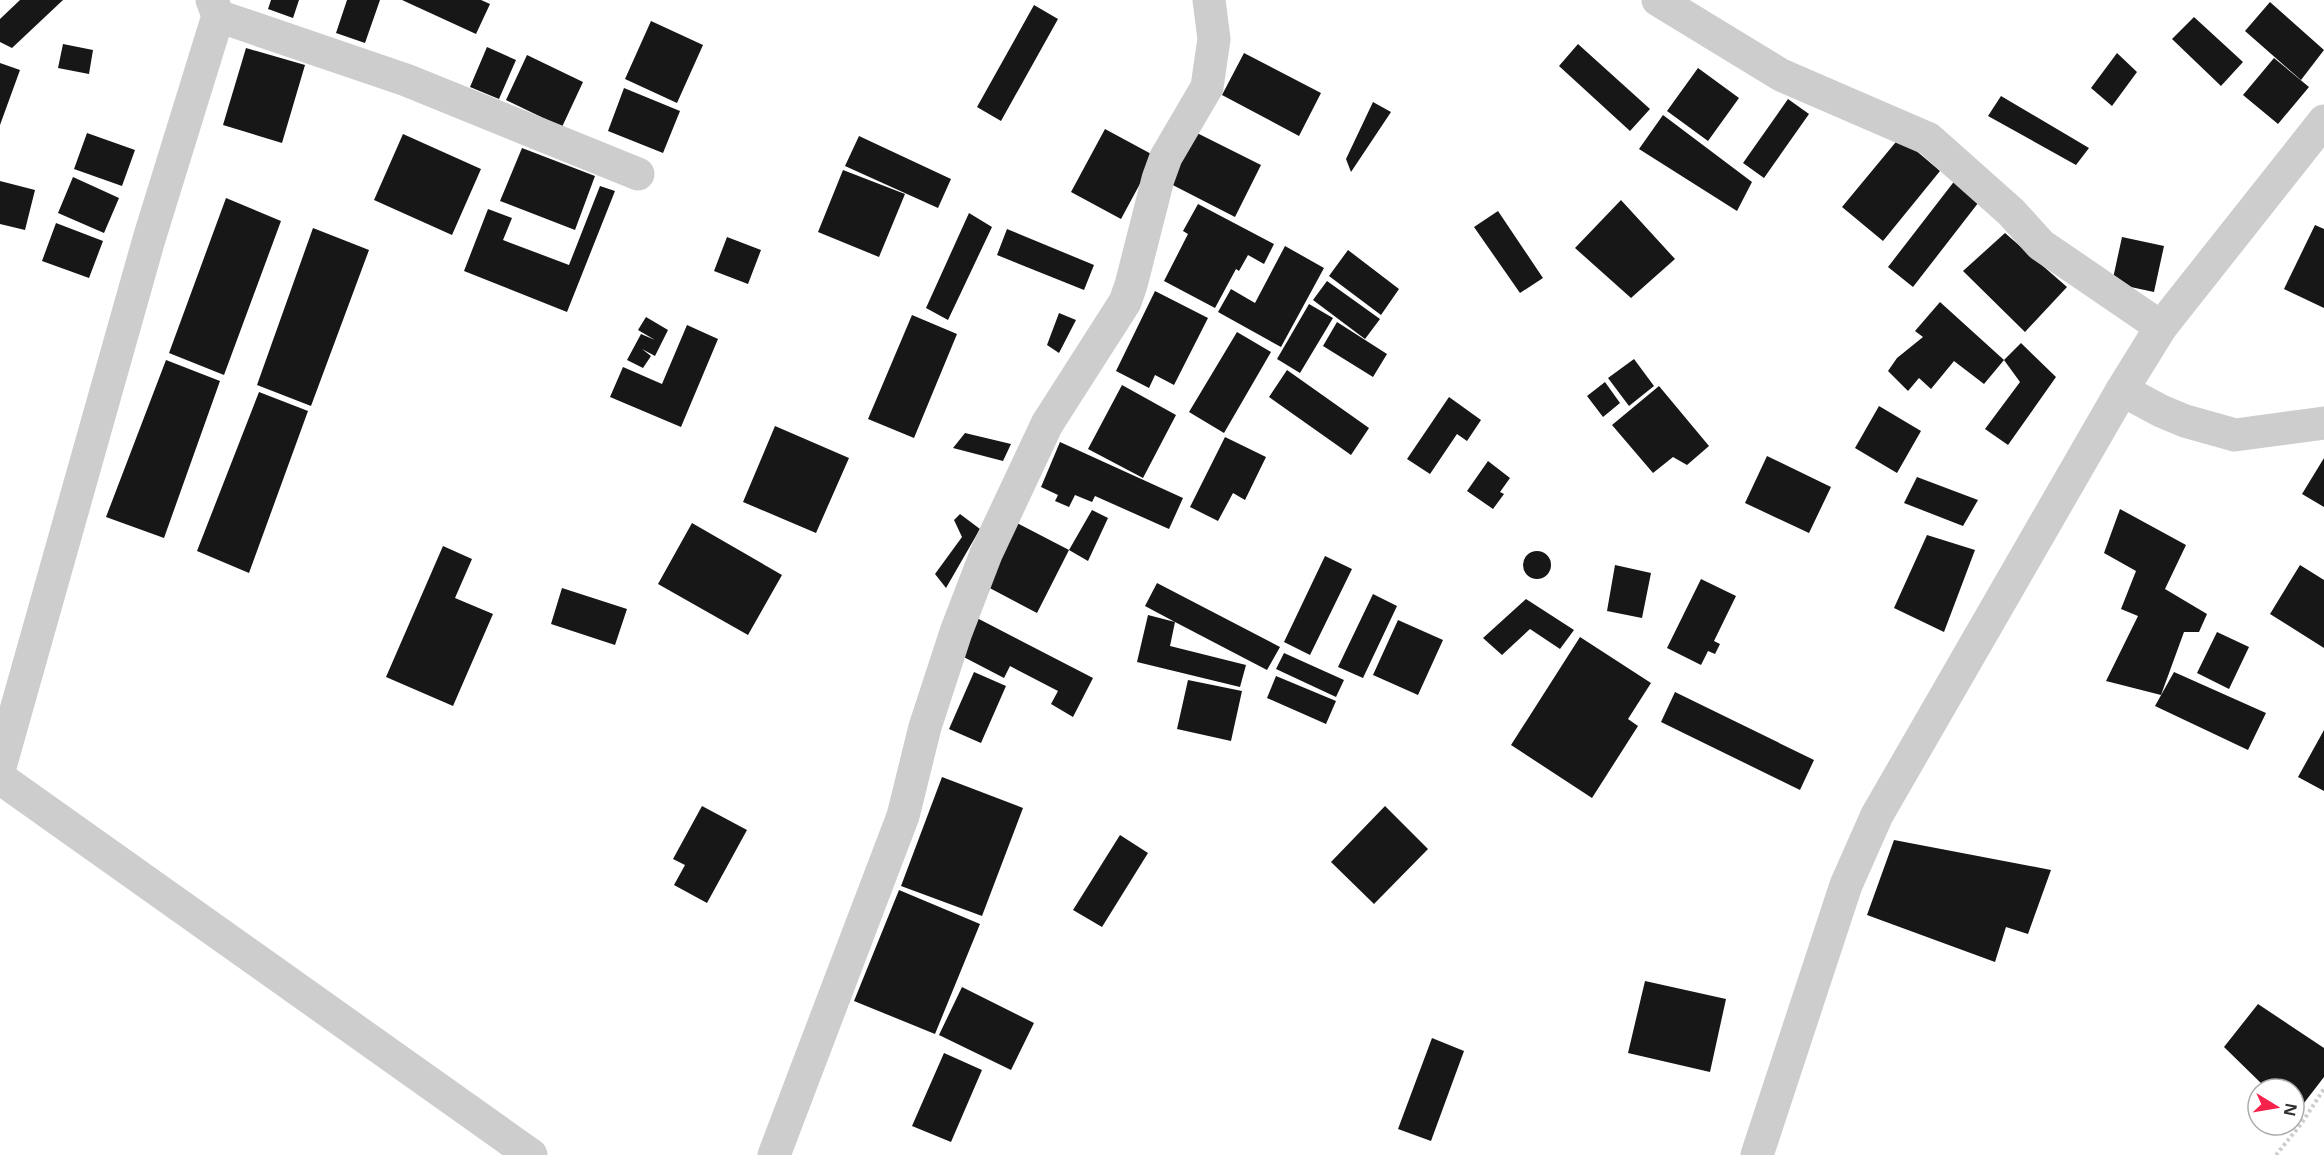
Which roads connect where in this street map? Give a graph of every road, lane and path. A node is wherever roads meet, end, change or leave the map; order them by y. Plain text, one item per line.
1 (1209, 0) edge
2 (1658, 0) edge
3 (232, 11) edge
4 (2324, 121) edge
5 (638, 174) dead end
6 (2161, 327) junction
7 (2122, 390) junction
8 (2324, 423) edge
9 (0, 766) edge
10 (0, 778) edge
11 (2324, 1089) edge
12 (531, 1155) edge
13 (774, 1155) edge
14 (1757, 1155) edge
15 (2276, 1155) edge

1 - 13 street
2 - 6 street
3 - 5 street
3 - 9 street
4 - 6 street
6 - 7 street
7 - 8 street
7 - 14 street
10 - 12 street
11 - 15 path

